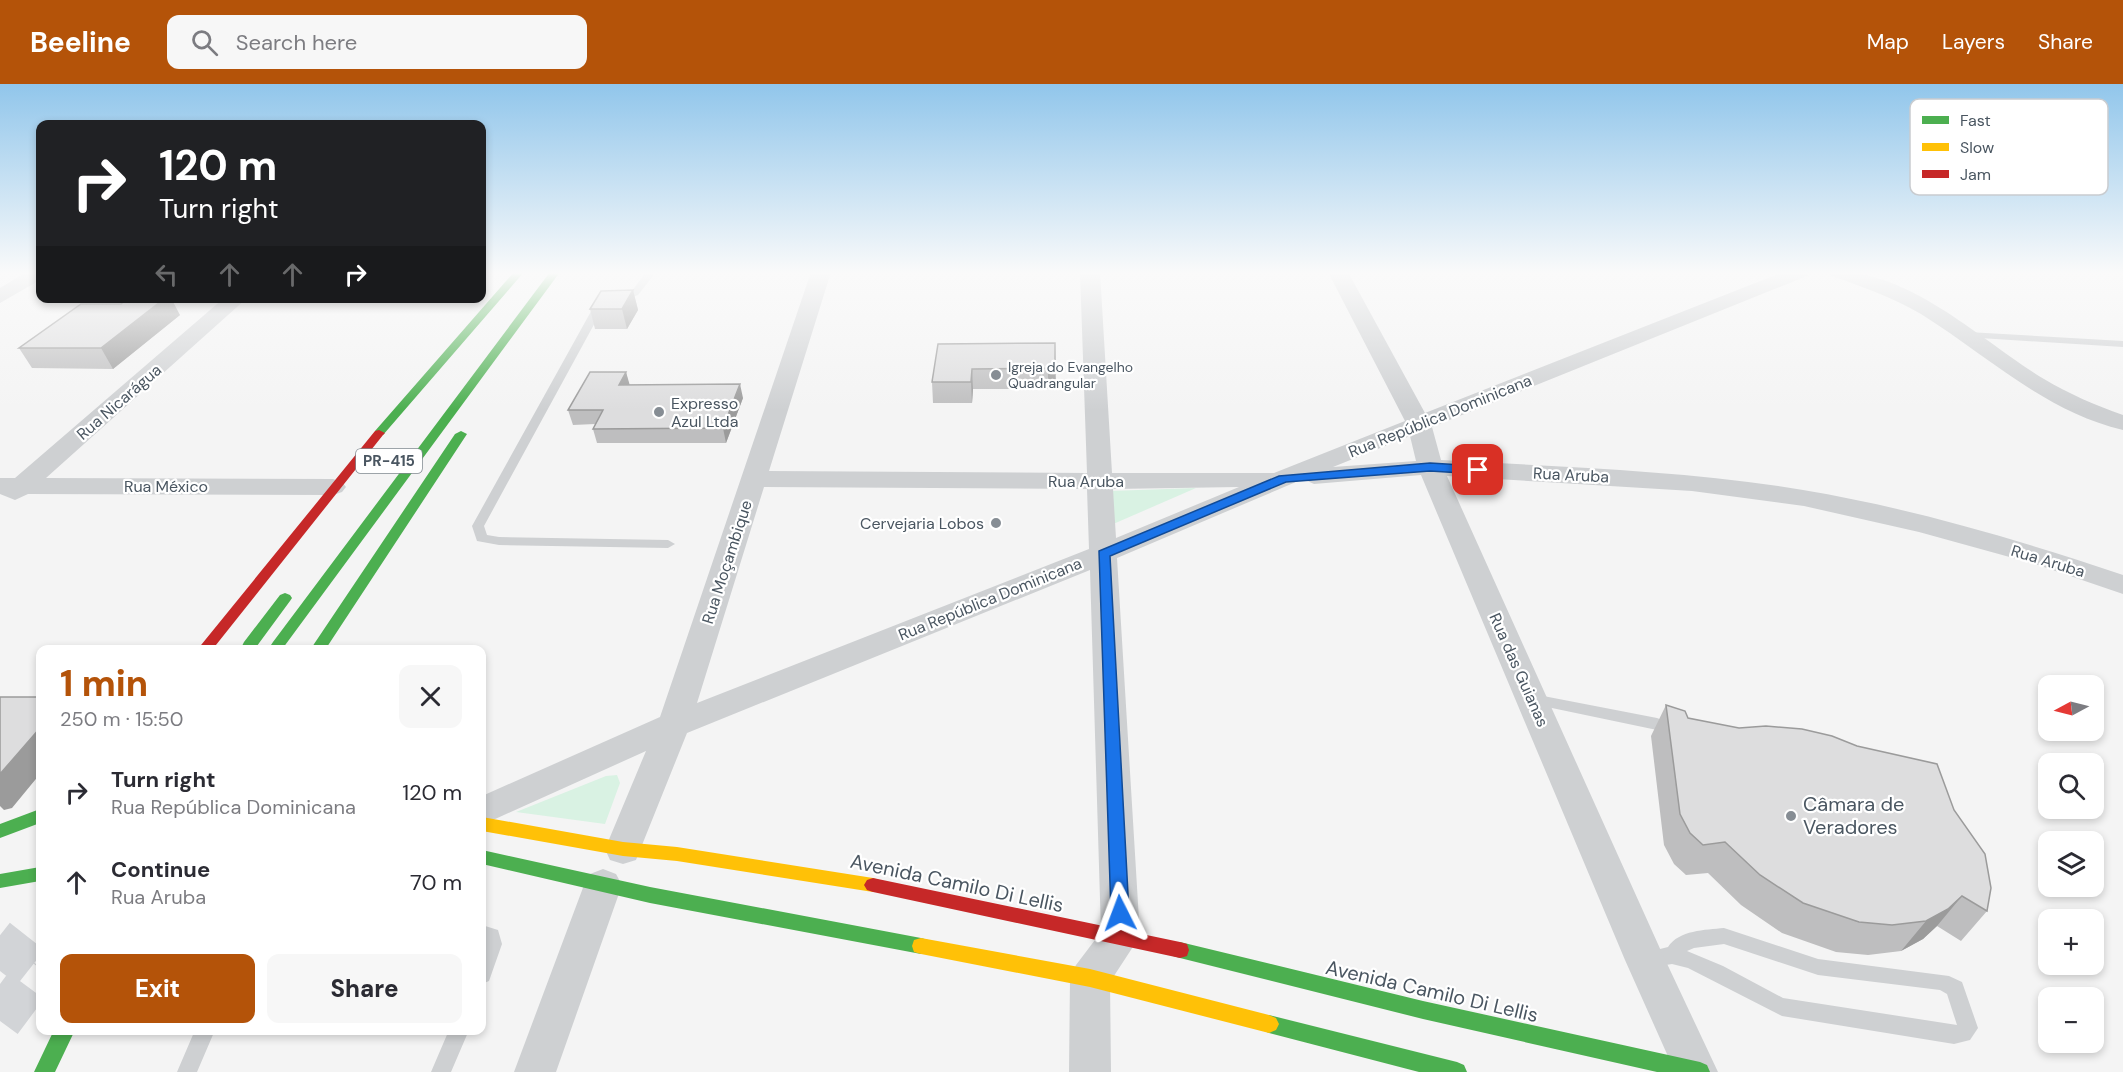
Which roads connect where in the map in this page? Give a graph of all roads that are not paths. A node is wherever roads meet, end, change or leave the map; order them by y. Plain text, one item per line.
1 (213, 318) edge
2 (478, 318) edge
3 (494, 318) edge
4 (520, 318) edge
5 (522, 318) edge
6 (592, 318) edge
7 (806, 318) edge
8 (1092, 318) edge
9 (1362, 318) edge
10 (1685, 318) edge
11 (1939, 318) edge
12 (1968, 335) junction
13 (479, 340) dead end
14 (2123, 344) edge
15 (500, 371) dead end
16 (470, 421) dead end
17 (2123, 423) edge
18 (1419, 425) junction
19 (1430, 467) junction
20 (1283, 478) junction
21 (754, 479) junction
22 (1100, 481) junction
23 (11, 486) edge
24 (333, 487) junction
25 (0, 505) edge
26 (668, 544) dead end
27 (1103, 554) junction
28 (2123, 585) edge
29 (291, 590) dead end
30 (208, 645) edge
31 (250, 645) edge
32 (278, 645) dead end
33 (320, 645) edge
34 (1531, 699) junction
35 (674, 725) junction
36 (1666, 726) edge
37 (486, 809) edge
38 (36, 818) edge
39 (486, 825) edge
40 (0, 831) edge
41 (623, 849) junction
42 (486, 858) edge
43 (36, 875) edge
44 (0, 881) edge
45 (603, 885) junction
46 (486, 934) edge
47 (1121, 936) junction
48 (1659, 958) junction
49 (486, 964) edge
50 (1090, 978) junction
51 (62, 1035) edge
52 (203, 1035) edge
53 (457, 1035) edge
54 (44, 1072) edge
55 (187, 1072) edge
56 (441, 1072) edge
57 (535, 1072) edge
58 (1090, 1072) edge
59 (1457, 1072) edge
60 (1698, 1072) edge

1 - 23 street, Rua Nicarágua
2 - 24 main road
3 - 13 main road
4 - 32 main road, PR-415
5 - 15 main road
6 - 26 lane
7 - 21 street, Rua Moçambique
8 - 22 street
9 - 18 street, Rua das Guianas
10 - 18 street, Rua República Dominicana
11 - 12 street
12 - 14 lane
12 - 17 street
16 - 33 main road
18 - 19 street, Rua das Guianas
18 - 20 street, Rua República Dominicana
19 - 20 street, Rua Aruba
19 - 28 street, Rua Aruba
19 - 34 street, Rua das Guianas
20 - 22 street, Rua Aruba
20 - 27 street, Rua República Dominicana
21 - 22 street, Rua Aruba
21 - 35 street, Rua Moçambique
22 - 27 street
23 - 24 street, Rua México
23 - 25 street, Rua Nicarágua
24 - 30 main road
27 - 35 street, Rua República Dominicana
27 - 47 street
29 - 31 main road
34 - 36 lane
34 - 48 street, Rua das Guianas
35 - 37 street, Rua República Dominicana
35 - 41 street, Rua Moçambique
38 - 40 main road
39 - 41 main road, Avenida Camilo Di Lellis
41 - 47 main road, Avenida Camilo Di Lellis
42 - 45 main road
43 - 44 main road
45 - 50 main road
45 - 57 street
46 - 49 lane
47 - 50 street
47 - 60 main road, Avenida Camilo Di Lellis
48 - 48 lane
48 - 60 street, Rua das Guianas
50 - 58 street
50 - 59 main road
51 - 54 main road
52 - 55 lane
53 - 56 lane

